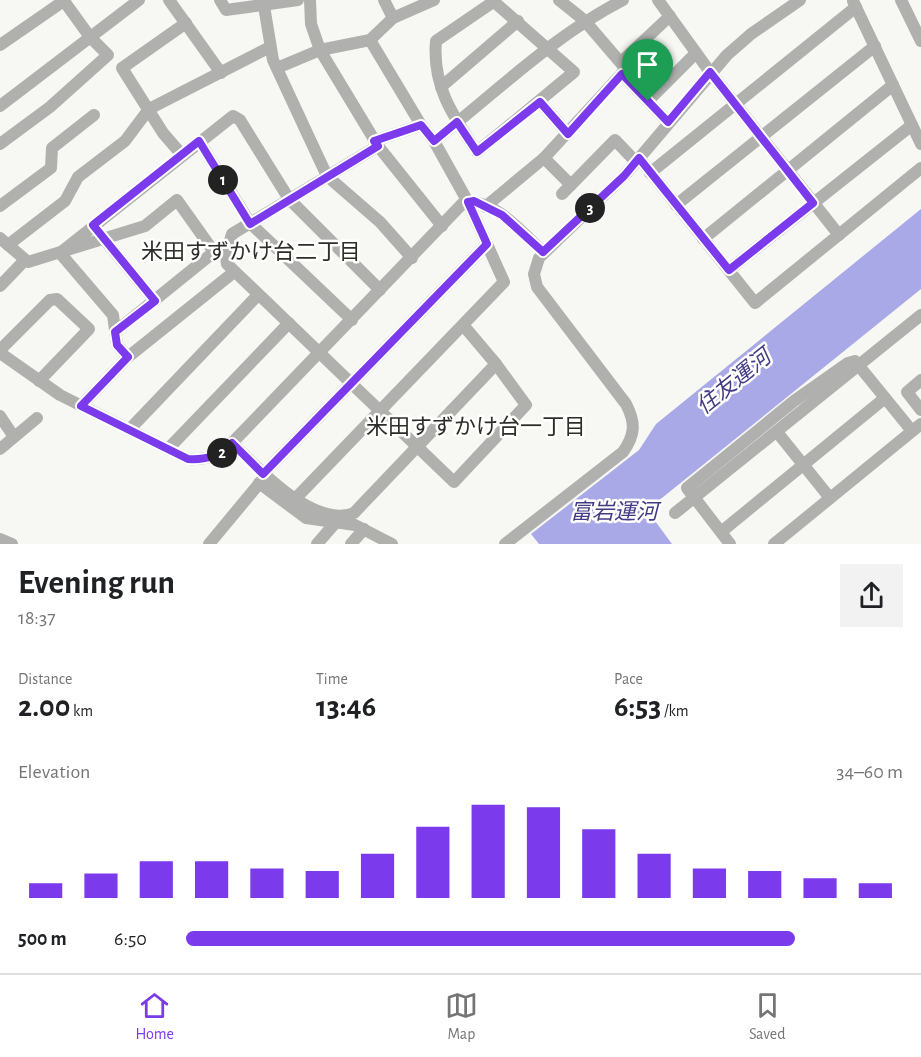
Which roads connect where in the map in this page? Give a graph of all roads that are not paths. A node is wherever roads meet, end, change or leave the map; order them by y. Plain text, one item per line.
1 (64, 0) edge
2 (139, 0) edge
3 (169, 0) edge
4 (220, 0) edge
5 (298, 0) edge
6 (310, 0) edge
7 (384, 0) edge
8 (434, 0) edge
9 (559, 0) edge
10 (623, 0) edge
11 (658, 0) edge
12 (800, 0) edge
13 (901, 0) edge
14 (493, 1) edge
15 (264, 2) edge
16 (854, 3) edge
17 (670, 16) junction
18 (393, 18) junction
19 (584, 20) junction
20 (518, 21) junction
21 (186, 23) junction
22 (90, 37) junction
23 (370, 40) junction
24 (2, 41) edge
25 (921, 41) edge
26 (547, 46) junction
27 (875, 46) junction
28 (270, 47) junction
29 (320, 50) junction
30 (696, 53) junction
31 (108, 55) junction
32 (122, 68) junction
33 (277, 68) junction
34 (621, 68) junction
35 (710, 72) junction
36 (221, 73) junction
37 (893, 85) junction
38 (441, 87) junction
39 (648, 101) junction
40 (540, 102) junction
41 (735, 104) junction
42 (0, 106) edge
43 (149, 109) junction
44 (94, 115) dead end
45 (457, 122) junction
46 (668, 122) junction
47 (421, 125) junction
48 (912, 125) junction
49 (568, 134) junction
50 (761, 137) junction
51 (199, 141) junction
52 (434, 141) junction
53 (0, 143) edge
54 (376, 144) junction
55 (921, 144) edge
56 (182, 155) junction
57 (544, 158) junction
58 (638, 160) junction
59 (921, 168) edge
60 (788, 170) junction
61 (650, 173) junction
62 (327, 176) junction
63 (289, 199) junction
64 (468, 202) junction
65 (813, 203) junction
66 (676, 205) junction
67 (0, 206) edge
68 (485, 207) junction
69 (250, 224) junction
70 (93, 225) junction
71 (442, 226) junction
72 (839, 235) junction
73 (104, 239) junction
74 (703, 239) junction
75 (4, 242) edge
76 (487, 244) junction
77 (543, 252) junction
78 (60, 253) junction
79 (220, 254) junction
80 (412, 258) junction
81 (25, 260) junction
82 (729, 270) junction
83 (234, 272) junction
84 (0, 286) edge
85 (380, 290) junction
86 (258, 295) junction
87 (155, 301) junction
88 (921, 315) edge
89 (352, 320) junction
90 (289, 323) junction
91 (464, 325) junction
92 (115, 332) junction
93 (0, 352) edge
94 (321, 352) junction
95 (128, 357) junction
96 (496, 364) junction
97 (859, 365) junction
98 (921, 380) edge
99 (39, 381) junction
100 (351, 383) junction
101 (885, 398) junction
102 (81, 406) junction
103 (921, 410) edge
104 (381, 411) junction
105 (0, 416) edge
106 (37, 418) dead end
107 (917, 428) edge
108 (129, 430) junction
109 (777, 432) junction
110 (14, 437) junction
111 (232, 443) junction
112 (418, 446) junction
113 (0, 449) edge
114 (168, 449) junction
115 (803, 465) junction
116 (262, 478) junction
117 (694, 498) junction
118 (830, 498) junction
119 (295, 499) junction
120 (675, 513) dead end
121 (336, 522) junction
122 (364, 529) junction
123 (721, 532) junction
124 (0, 539) edge
125 (12, 544) edge
126 (209, 544) edge
127 (317, 544) edge
128 (351, 544) edge
129 (392, 544) edge
130 (505, 544) edge
131 (730, 544) edge
132 (774, 544) edge

1 - 22 street
1 - 24 street
2 - 22 street
3 - 21 street
4 - 15 street
5 - 15 street
6 - 29 street
7 - 18 street
8 - 18 street
9 - 19 street
10 - 19 street
11 - 17 street
12 - 35 street
13 - 25 street
14 - 20 street
14 - 38 street
15 - 28 street
16 - 27 street
16 - 41 street
17 - 30 street
17 - 34 street
18 - 23 street
19 - 26 street
19 - 34 street
20 - 26 street
20 - 38 street
21 - 32 street
21 - 36 street
22 - 31 street
22 - 42 street
23 - 29 street
23 - 47 street
26 - 40 street
26 - 45 street
27 - 37 street
27 - 50 street
28 - 33 street
28 - 36 street
29 - 33 street
29 - 54 street
30 - 35 street
30 - 39 street
31 - 32 street
31 - 53 street
32 - 43 street
33 - 62 street
34 - 39 street
34 - 49 street
35 - 41 street
35 - 46 street
36 - 43 street
37 - 48 street
37 - 60 street
38 - 45 street
39 - 46 street
40 - 45 street
40 - 49 street
41 - 50 street
41 - 61 street
43 - 56 street
43 - 75 street
44 - 67 street
45 - 52 street
46 - 58 street
47 - 52 street
47 - 54 street
48 - 55 street
48 - 65 street
49 - 57 street
50 - 60 street
50 - 66 street
51 - 56 street
51 - 63 street
51 - 69 street
52 - 64 street
54 - 62 street
54 - 71 street
56 - 70 street
57 - 58 street
57 - 68 street
58 - 61 street
58 - 77 street
59 - 72 street
60 - 65 street
60 - 74 street
61 - 66 street
62 - 63 street
62 - 80 street
63 - 69 street
63 - 85 street
64 - 68 street
64 - 71 street
64 - 76 street
65 - 72 street
65 - 82 street
66 - 74 street
68 - 77 street
69 - 79 street
69 - 89 street
70 - 73 street
70 - 78 street
71 - 80 street
72 - 82 street
73 - 78 street
73 - 79 street
73 - 87 street
74 - 82 street
75 - 81 street
76 - 91 street
76 - 100 street
77 - 130 street
78 - 81 street
78 - 92 street
79 - 83 street
79 - 87 street
80 - 85 street
81 - 84 street
83 - 86 street
83 - 95 street
85 - 89 street
86 - 90 street
86 - 108 street
87 - 92 street
88 - 97 street
89 - 94 street
90 - 94 street
90 - 114 street
91 - 96 street
91 - 104 street
92 - 95 street
93 - 99 street
93 - 99 street
94 - 100 street
94 - 111 street
95 - 102 street
96 - 112 street
96 - 112 street
97 - 101 street
97 - 109 street
97 - 117 street
98 - 103 street
99 - 102 street
100 - 104 street
100 - 116 street
101 - 107 street
101 - 115 street
102 - 108 street
104 - 112 street
104 - 119 street
105 - 110 street
106 - 110 street
107 - 118 street
108 - 114 street
109 - 115 street
109 - 117 street
110 - 113 street
111 - 114 street
111 - 116 street
112 - 119 street
115 - 118 street
115 - 123 street
116 - 119 street
116 - 121 street
116 - 126 street
117 - 120 street
117 - 123 street
118 - 132 street
121 - 122 street
121 - 127 street
122 - 128 street
122 - 129 street
123 - 131 street
124 - 125 street

